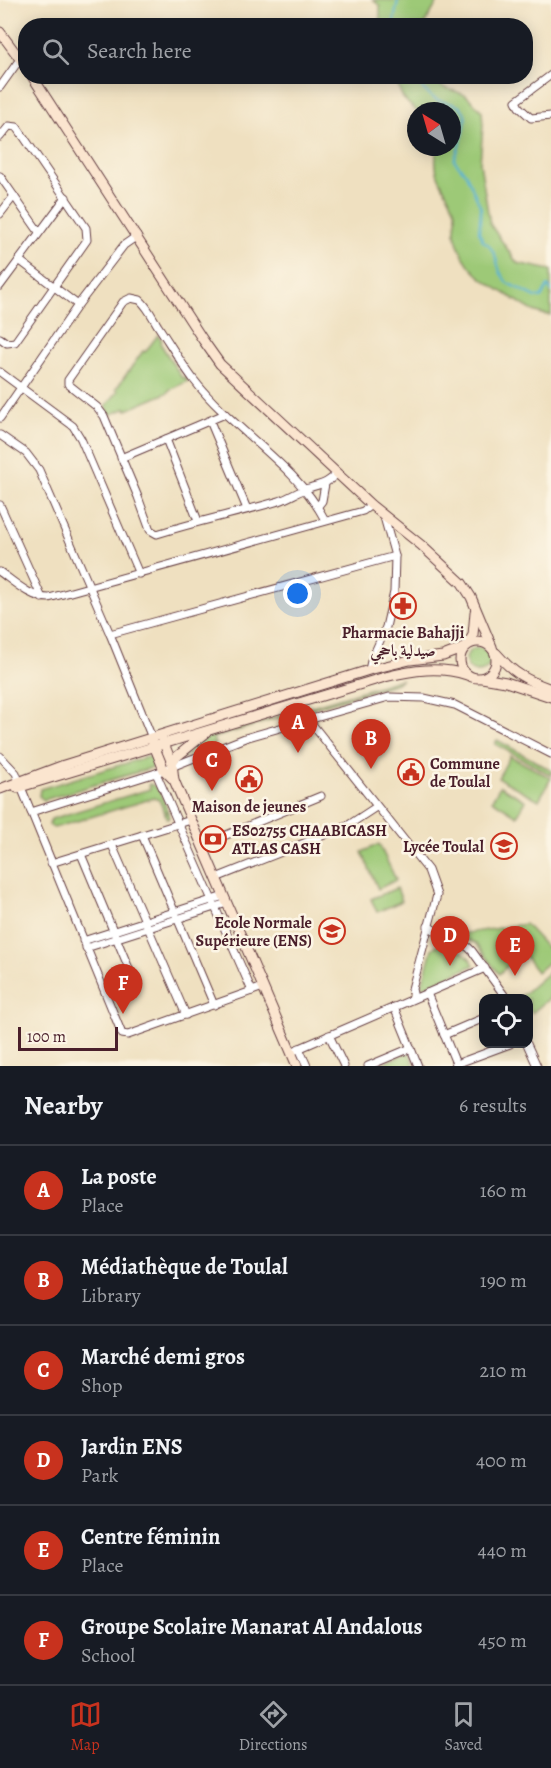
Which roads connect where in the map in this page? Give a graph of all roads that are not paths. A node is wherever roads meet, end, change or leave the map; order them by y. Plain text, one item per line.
1 (0, 32) edge
2 (18, 56) edge
3 (18, 68) edge
4 (551, 75) edge
5 (37, 84) edge
6 (0, 87) edge
7 (551, 116) edge
8 (0, 137) edge
9 (0, 176) edge
10 (14, 196) junction
11 (66, 197) junction
12 (0, 214) edge
13 (39, 232) junction
14 (137, 236) junction
15 (19, 260) junction
16 (0, 286) edge
17 (53, 287) junction
18 (78, 305) junction
19 (0, 338) edge
20 (0, 372) edge
21 (22, 387) junction
22 (225, 414) junction
23 (0, 418) edge
24 (210, 421) junction
25 (0, 435) edge
26 (166, 439) junction
27 (121, 458) junction
28 (337, 474) junction
29 (325, 484) junction
30 (304, 490) junction
31 (0, 505) edge
32 (371, 505) junction
33 (318, 506) junction
34 (247, 509) junction
35 (384, 518) junction
36 (325, 520) junction
37 (198, 521) junction
38 (395, 556) junction
39 (0, 572) edge
40 (139, 574) junction
41 (90, 588) junction
42 (42, 598) junction
43 (476, 607) junction
44 (110, 634) junction
45 (465, 646) junction
46 (493, 650) junction
47 (369, 670) junction
48 (467, 675) junction
49 (480, 678) junction
50 (551, 688) edge
51 (551, 697) edge
52 (308, 719) junction
53 (211, 730) junction
54 (158, 741) junction
55 (551, 754) edge
56 (0, 756) edge
57 (8, 763) junction
58 (0, 767) edge
59 (166, 768) junction
60 (20, 784) junction
61 (0, 790) edge
62 (321, 796) dead end
63 (376, 807) junction
64 (31, 812) junction
65 (191, 820) junction
66 (179, 824) junction
67 (142, 835) junction
68 (112, 844) junction
69 (202, 845) junction
70 (81, 854) junction
71 (51, 863) junction
72 (216, 878) junction
73 (225, 900) junction
74 (214, 904) junction
75 (176, 916) junction
76 (147, 925) junction
77 (428, 926) junction
78 (114, 931) junction
79 (117, 939) junction
80 (83, 940) junction
81 (86, 948) junction
82 (485, 968) junction
83 (134, 978) dead end
84 (263, 987) junction
85 (252, 991) junction
86 (427, 993) junction
87 (503, 994) edge
88 (414, 999) junction
89 (214, 1005) junction
90 (394, 1007) junction
91 (186, 1015) junction
92 (479, 1020) edge
93 (330, 1035) junction
94 (444, 1035) junction
95 (411, 1048) junction
96 (500, 1048) edge
97 (529, 1048) edge
98 (295, 1050) junction
99 (380, 1064) edge
100 (457, 1065) edge
101 (297, 1066) edge
102 (307, 1066) edge
103 (344, 1066) edge
104 (368, 1066) edge
105 (418, 1066) edge
106 (537, 1066) edge

1 - 2 main road
3 - 6 street
4 - 7 street
5 - 14 main road
8 - 11 street
9 - 10 street
10 - 12 street
10 - 13 street
11 - 13 street
11 - 17 street
13 - 15 street
14 - 18 street
14 - 28 main road
15 - 16 street
15 - 17 street
17 - 18 street
17 - 19 street
18 - 21 street
20 - 21 street
21 - 23 street
21 - 40 street
22 - 24 street
22 - 27 street
22 - 30 street
24 - 26 street
24 - 34 street
25 - 41 street
26 - 27 street
26 - 37 street
27 - 37 street
28 - 29 street
28 - 32 main road
29 - 30 street
29 - 33 street
30 - 33 street
30 - 34 street
31 - 42 street
32 - 35 main road
32 - 36 street
33 - 36 street
34 - 37 street
35 - 38 street
35 - 43 main road
36 - 40 street
38 - 44 street
38 - 47 street
39 - 42 street
40 - 41 street
41 - 42 street
41 - 44 street
43 - 45 main road
43 - 46 main road
44 - 54 street
45 - 46 main road
45 - 47 main road
45 - 48 main road
46 - 49 main road
46 - 50 main road
47 - 54 main road
48 - 49 main road
48 - 53 main road
49 - 51 main road
52 - 55 street
52 - 59 street
52 - 63 street
53 - 54 main road
53 - 59 main road
54 - 59 main road
54 - 60 main road
56 - 57 street
57 - 58 street
57 - 60 street
59 - 64 street
59 - 65 main road
59 - 66 street
60 - 61 main road
60 - 64 street
62 - 69 street
63 - 72 street
63 - 77 street
64 - 71 street
65 - 66 street
65 - 69 main road
66 - 67 street
66 - 74 street
67 - 68 street
67 - 75 street
68 - 70 street
68 - 76 street
69 - 72 main road
70 - 71 street
70 - 78 street
71 - 80 street
72 - 73 main road
73 - 74 street
73 - 84 main road
74 - 75 street
74 - 85 street
75 - 76 street
75 - 89 street
76 - 78 street
76 - 79 street
76 - 91 street
77 - 82 street
77 - 88 street
78 - 79 street
78 - 80 street
79 - 81 street
79 - 83 street
80 - 81 street
81 - 91 street
82 - 86 street
82 - 87 street
84 - 85 street
84 - 98 main road
85 - 89 street
86 - 88 street
86 - 94 street
88 - 90 street
89 - 91 street
90 - 93 street
90 - 95 street
92 - 94 street
93 - 98 street
93 - 103 street
94 - 100 street
95 - 99 street
95 - 105 street
96 - 100 street
97 - 106 street
98 - 101 main road
98 - 102 street
99 - 104 street

